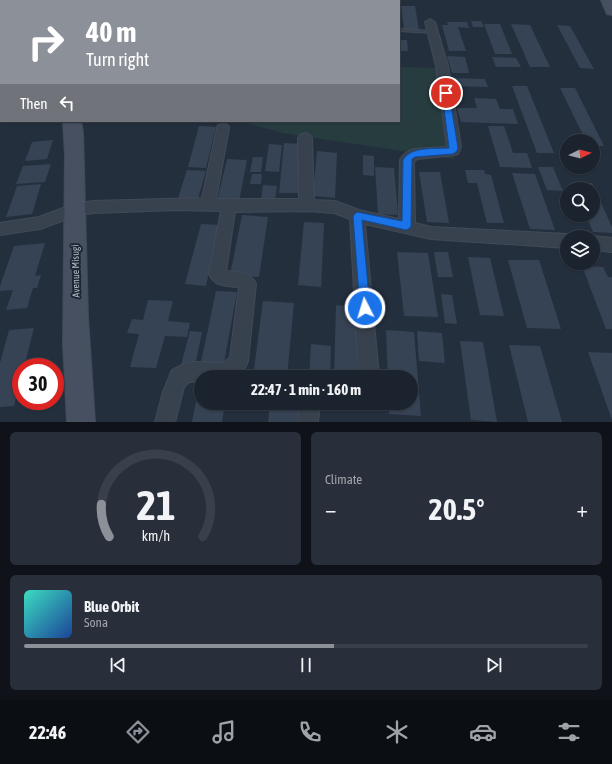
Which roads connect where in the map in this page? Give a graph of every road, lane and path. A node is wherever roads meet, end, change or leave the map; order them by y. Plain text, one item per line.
1 (608, 0) edge
2 (612, 12) edge
3 (431, 27) joint
4 (400, 30) edge
5 (72, 122) edge
6 (223, 128) dead end
7 (305, 138) dead end
8 (208, 204) junction
9 (307, 205) junction
10 (229, 206) junction
11 (74, 210) junction
12 (357, 216) junction
13 (406, 226) junction
14 (0, 229) edge
15 (560, 241) edge
16 (600, 244) edge
17 (612, 245) edge
18 (369, 370) edge
19 (309, 410) edge
20 (81, 422) edge
21 (165, 422) edge
22 (308, 422) edge

1 - 2 street
3 - 4 lane
3 - 13 street
5 - 11 street, Avenue Misugi
6 - 8 street
7 - 9 street
8 - 10 street
8 - 11 street
9 - 10 street
9 - 12 street
10 - 21 street
11 - 14 street
11 - 20 street, Avenue Misugi
12 - 13 street
12 - 18 street
13 - 15 street
16 - 17 street
19 - 22 street

